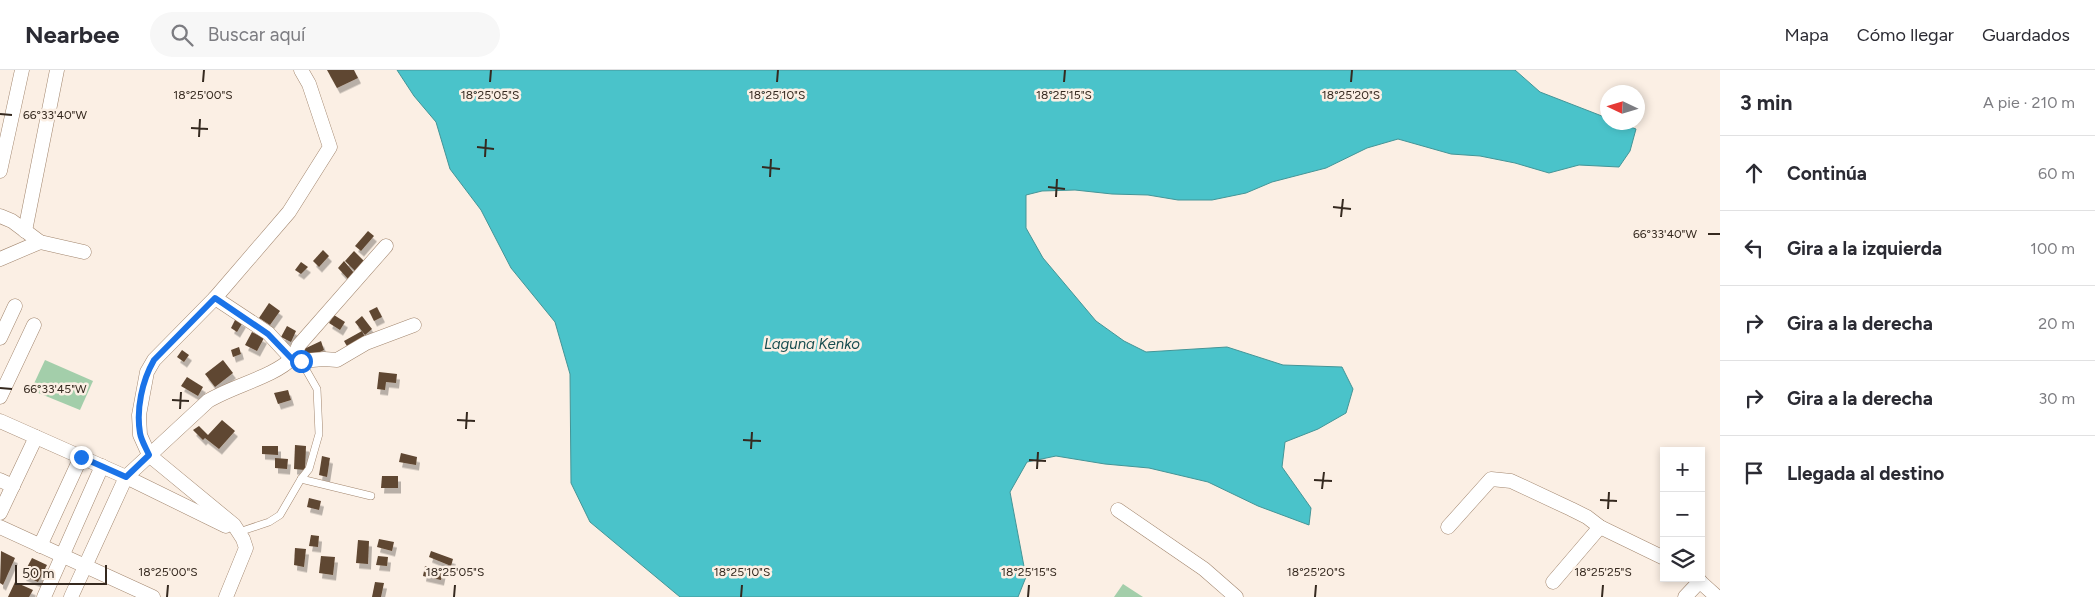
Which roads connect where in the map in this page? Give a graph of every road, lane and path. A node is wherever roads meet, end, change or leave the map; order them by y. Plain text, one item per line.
1 (22, 70) edge
2 (57, 70) edge
3 (301, 70) edge
4 (0, 171) edge
5 (0, 216) edge
6 (25, 231) junction
7 (40, 242) junction
8 (386, 246) dead end
9 (84, 252) dead end
10 (0, 259) edge
11 (215, 298) junction
12 (15, 306) dead end
13 (34, 325) dead end
14 (414, 325) dead end
15 (0, 338) edge
16 (297, 360) junction
17 (0, 397) edge
18 (0, 422) edge
19 (36, 437) junction
20 (149, 455) junction
21 (81, 457) junction
22 (102, 466) junction
23 (126, 477) junction
24 (301, 479) junction
25 (6, 483) edge
26 (371, 496) dead end
27 (1118, 510) dead end
28 (0, 513) edge
29 (0, 527) edge
30 (1600, 527) junction
31 (1448, 528) dead end
32 (239, 532) junction
33 (40, 546) junction
34 (62, 556) junction
35 (1660, 556) edge
36 (84, 566) junction
37 (1553, 582) dead end
38 (1696, 582) edge
39 (1700, 582) edge
40 (127, 592) edge
41 (44, 597) edge
42 (71, 597) edge
43 (153, 597) edge
44 (226, 597) edge
45 (1236, 597) edge
46 (1685, 597) edge
47 (1717, 597) edge

1 - 4 street
2 - 6 street
3 - 11 street
5 - 6 street
6 - 7 street
7 - 9 street
7 - 10 street
8 - 16 street
11 - 16 street
11 - 20 street
12 - 15 street
13 - 17 street
14 - 16 street
16 - 20 street
16 - 24 lane
18 - 19 street
19 - 21 street
19 - 25 street
20 - 23 street
20 - 32 street
21 - 22 street
21 - 33 street
22 - 23 street
22 - 34 street
23 - 32 street
23 - 36 street
24 - 26 lane
24 - 32 lane
25 - 28 street
27 - 45 street
29 - 33 street
30 - 31 street
30 - 35 street
30 - 37 street
32 - 44 street
33 - 34 street
34 - 36 street
34 - 41 street
36 - 40 street
36 - 42 street
38 - 46 street
39 - 47 street
40 - 43 street

